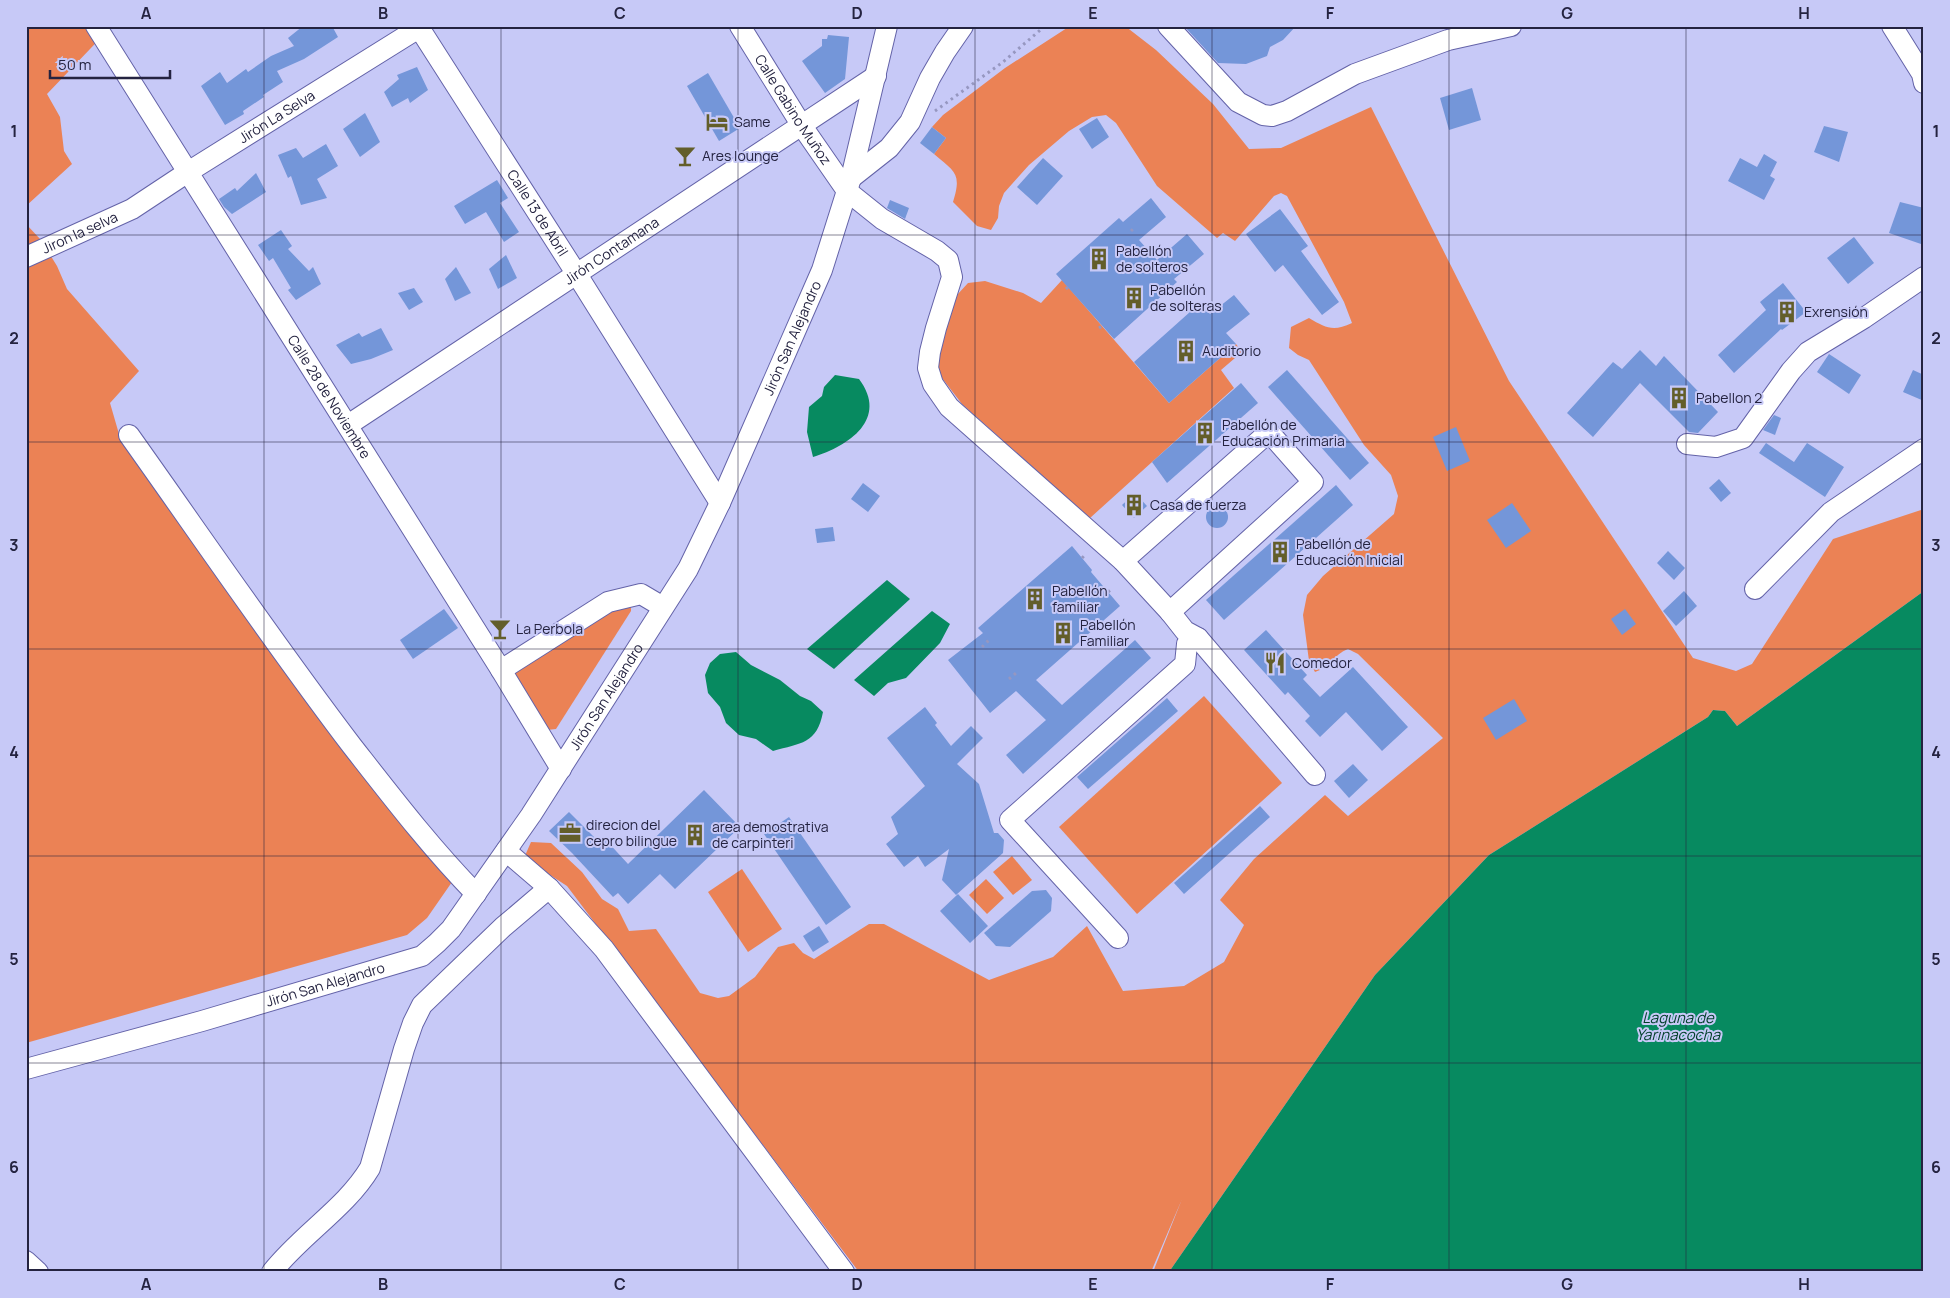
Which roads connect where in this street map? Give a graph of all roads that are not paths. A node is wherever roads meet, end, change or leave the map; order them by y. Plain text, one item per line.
1 (96, 26) edge
2 (740, 26) edge
3 (887, 26) edge
4 (963, 26) edge
5 (1168, 26) edge
6 (1511, 26) edge
7 (1892, 26) edge
8 (420, 27) edge
9 (876, 76) junction
10 (1924, 83) edge
11 (802, 126) junction
12 (188, 172) junction
13 (849, 184) junction
14 (132, 210) joint
15 (26, 257) edge
16 (576, 273) junction
17 (1924, 277) edge
18 (348, 425) junction
19 (129, 435) dead end
20 (1687, 444) dead end
21 (1924, 449) edge
22 (720, 503) junction
23 (1122, 561) junction
24 (1755, 589) dead end
25 (663, 608) junction
26 (1170, 612) junction
27 (1198, 638) junction
28 (501, 670) junction
29 (561, 769) junction
30 (1315, 776) dead end
31 (506, 851) junction
32 (549, 888) junction
33 (476, 894) junction
34 (1118, 938) dead end
35 (26, 1069) edge
36 (26, 1261) edge
37 (26, 1267) edge
38 (38, 1272) edge
39 (272, 1272) edge
40 (844, 1272) edge

1 - 12 street, Calle 28 de Noviembre
2 - 11 street, Calle Gabino Muñoz
3 - 9 street, Jirón San Alejandro
4 - 13 street
5 - 6 street
7 - 10 street
8 - 12 street, Jirón La Selva
8 - 16 street, Calle 13 de Abril
9 - 11 street, Jirón Contamana
9 - 13 street, Jirón San Alejandro
11 - 13 street, Calle Gabino Muñoz
11 - 16 street, Jirón Contamana
12 - 14 street, Jirón La Selva
12 - 18 street, Calle 28 de Noviembre
13 - 22 street, Jirón San Alejandro
13 - 23 street, Calle Gabino Muñoz
14 - 15 street, Jiron la selva
16 - 18 street, Jirón Contamana
16 - 22 street, Calle 13 de Abril
17 - 20 street
18 - 28 street, Calle 28 de Noviembre
19 - 33 street
21 - 24 street
22 - 25 street, Jirón San Alejandro
23 - 26 street, Calle Gabino Muñoz
23 - 26 street
25 - 28 street
25 - 29 street, Jirón San Alejandro
26 - 27 street, Calle Gabino Muñoz
27 - 30 street, Calle Gabino Muñoz
27 - 34 street
28 - 29 street, Calle 28 de Noviembre
29 - 31 street, Jirón San Alejandro
31 - 32 street
31 - 33 street, Jirón San Alejandro
32 - 39 street
32 - 40 street
33 - 35 street, Jirón San Alejandro
36 - 38 street
37 - 38 street

